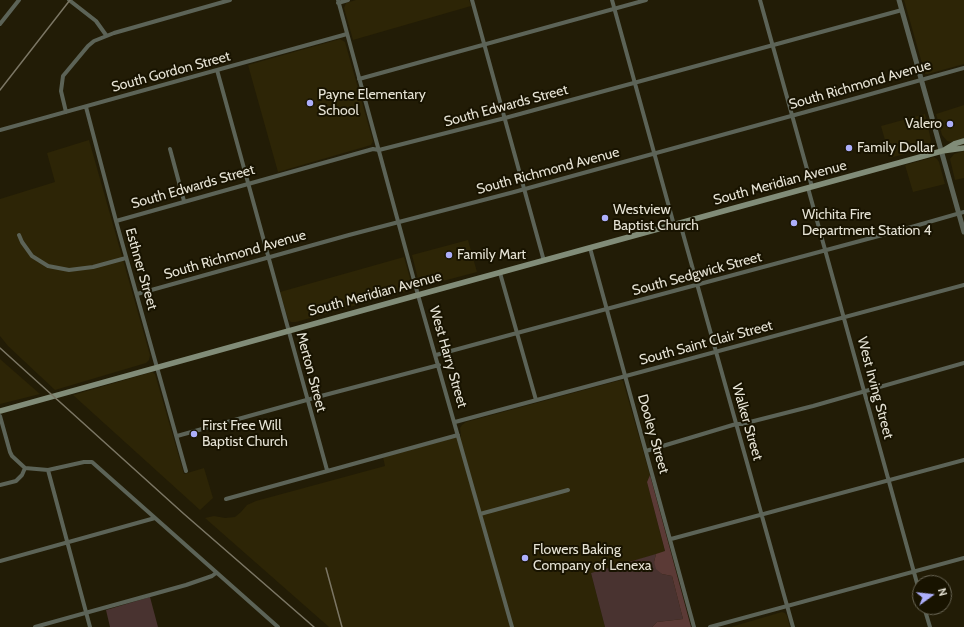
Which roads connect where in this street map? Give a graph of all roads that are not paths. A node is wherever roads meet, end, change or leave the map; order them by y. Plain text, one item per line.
1 (19, 0) edge
2 (69, 0) edge
3 (230, 0) edge
4 (348, 0) edge
5 (472, 0) edge
6 (612, 0) edge
7 (646, 0) edge
8 (760, 0) edge
9 (899, 0) edge
10 (338, 1) edge
11 (615, 9) junction
12 (902, 10) junction
13 (0, 24) edge
14 (347, 34) junction
15 (106, 35) junction
16 (485, 44) junction
17 (772, 45) junction
18 (964, 68) edge
19 (217, 70) junction
20 (359, 79) junction
21 (922, 80) junction
22 (635, 82) junction
23 (86, 107) junction
24 (66, 112) junction
25 (792, 116) junction
26 (505, 118) junction
27 (0, 130) edge
28 (964, 141) edge
29 (964, 148) edge
30 (170, 149) dead end
31 (379, 150) junction
32 (942, 151) junction
33 (655, 153) junction
34 (247, 184) junction
35 (810, 188) junction
36 (524, 189) junction
37 (184, 201) junction
38 (961, 213) edge
39 (116, 220) junction
40 (399, 222) junction
41 (677, 224) junction
42 (964, 232) edge
43 (19, 235) dead end
44 (590, 248) junction
45 (825, 250) junction
46 (268, 257) junction
47 (126, 258) junction
48 (544, 261) junction
49 (500, 273) junction
50 (697, 285) junction
51 (964, 285) edge
52 (137, 294) junction
53 (418, 294) junction
54 (607, 309) junction
55 (844, 318) junction
56 (288, 330) junction
57 (516, 332) junction
58 (716, 351) junction
59 (436, 355) junction
60 (964, 363) edge
61 (439, 365) junction
62 (158, 367) junction
63 (625, 376) junction
64 (864, 391) junction
65 (307, 400) junction
66 (536, 400) junction
67 (0, 411) edge
68 (0, 416) edge
69 (455, 422) junction
70 (736, 424) junction
71 (458, 435) junction
72 (177, 436) junction
73 (646, 451) junction
74 (964, 460) edge
75 (25, 468) junction
76 (48, 470) junction
77 (327, 470) junction
78 (186, 471) dead end
79 (889, 481) junction
80 (0, 485) edge
81 (568, 490) dead end
82 (226, 498) dead end
83 (480, 514) junction
84 (762, 516) junction
85 (155, 518) junction
86 (671, 540) junction
87 (67, 542) junction
88 (964, 558) edge
89 (0, 561) edge
90 (914, 572) junction
91 (216, 573) junction
92 (915, 575) edge
93 (787, 606) junction
94 (86, 613) junction
95 (926, 615) edge
96 (35, 627) edge
97 (90, 627) edge
98 (278, 627) edge
99 (512, 627) edge
100 (694, 627) edge
101 (710, 627) edge
102 (793, 627) edge
103 (930, 627) edge

1 - 13 street
2 - 15 street
3 - 15 street
4 - 10 street
5 - 16 street
6 - 11 street, Walker Street
7 - 11 street
8 - 17 street, West Irving Street
9 - 12 street
10 - 14 street, West Harry Street
11 - 16 street
11 - 22 street, Walker Street
12 - 17 street, South Edwards Street
12 - 21 street
14 - 19 street, South Gordon Street
14 - 20 street, West Harry Street
15 - 24 street
16 - 20 street
16 - 26 street
17 - 22 street, South Edwards Street
17 - 25 street, West Irving Street
18 - 21 street, South Richmond Avenue
19 - 23 street, South Gordon Street
19 - 34 street, Merton Street
20 - 31 street, West Harry Street
21 - 25 street, South Richmond Avenue
21 - 32 street
22 - 26 street, South Edwards Street
22 - 33 street, Walker Street
23 - 24 street, South Gordon Street
23 - 39 street, Esthner Street
24 - 27 street, South Gordon Street
25 - 33 street, South Richmond Avenue
25 - 35 street, West Irving Street
26 - 31 street, South Edwards Street
26 - 36 street
28 - 32 main road, South Meridian Avenue
29 - 32 main road, South Meridian Avenue
30 - 37 street
31 - 34 street, South Edwards Street
31 - 40 street, West Harry Street
32 - 35 main road, South Meridian Avenue
32 - 38 street
33 - 36 street, South Richmond Avenue
33 - 41 street, Walker Street
34 - 37 street, South Edwards Street
34 - 46 street, Merton Street
35 - 41 main road, South Meridian Avenue
35 - 45 street, West Irving Street
36 - 40 street, South Richmond Avenue
36 - 48 street
37 - 39 street, South Edwards Street
38 - 42 street
38 - 45 street, South Sedgwick Street
39 - 47 street, Esthner Street
40 - 46 street, South Richmond Avenue
40 - 53 street, West Harry Street
41 - 44 main road, South Meridian Avenue
41 - 50 street, Walker Street
43 - 47 street
44 - 48 main road, South Meridian Avenue
44 - 54 street, Dooley Street
45 - 50 street, South Sedgwick Street
45 - 55 street, West Irving Street
46 - 52 street, South Richmond Avenue
46 - 56 street, Merton Street
47 - 52 street, Esthner Street
48 - 49 main road, South Meridian Avenue
49 - 53 main road, South Meridian Avenue
49 - 57 street
50 - 54 street, South Sedgwick Street
50 - 58 street, Walker Street
51 - 55 street, South Saint Clair Street
52 - 62 street, Esthner Street
53 - 56 main road, South Meridian Avenue
53 - 59 street, West Harry Street
54 - 57 street, South Sedgwick Street
54 - 63 street, Dooley Street
55 - 58 street, South Saint Clair Street
55 - 64 street, West Irving Street
56 - 62 main road, South Meridian Avenue
56 - 65 street, Merton Street
57 - 59 street, South Sedgwick Street
57 - 66 street
58 - 63 street, South Saint Clair Street
58 - 70 street, Walker Street
59 - 61 street, West Harry Street
60 - 64 street
61 - 65 street
61 - 69 street, West Harry Street
62 - 67 main road, South Meridian Avenue
62 - 72 street, Esthner Street
63 - 66 street, South Saint Clair Street
63 - 73 street, Dooley Street
64 - 70 street
64 - 79 street, West Irving Street
65 - 72 street
65 - 77 street, Merton Street
66 - 69 street, South Saint Clair Street
68 - 75 street
69 - 71 street, West Harry Street
70 - 73 street
70 - 84 street, Walker Street
71 - 77 street
71 - 83 street, West Harry Street
72 - 78 street, Esthner Street
73 - 86 street, Dooley Street
74 - 79 street
75 - 76 street
75 - 80 street
76 - 85 street
76 - 87 street
77 - 82 street
79 - 84 street
79 - 90 street, West Irving Street
81 - 83 street
83 - 99 street, West Harry Street
84 - 86 street
84 - 93 street, Walker Street
85 - 87 street
85 - 91 street
86 - 100 street, Dooley Street
87 - 89 street
87 - 94 street
88 - 90 street
90 - 92 street, West Irving Street
90 - 93 street
91 - 94 street
91 - 98 street
93 - 101 street
93 - 102 street, Walker Street
94 - 96 street
94 - 97 street
95 - 103 street

